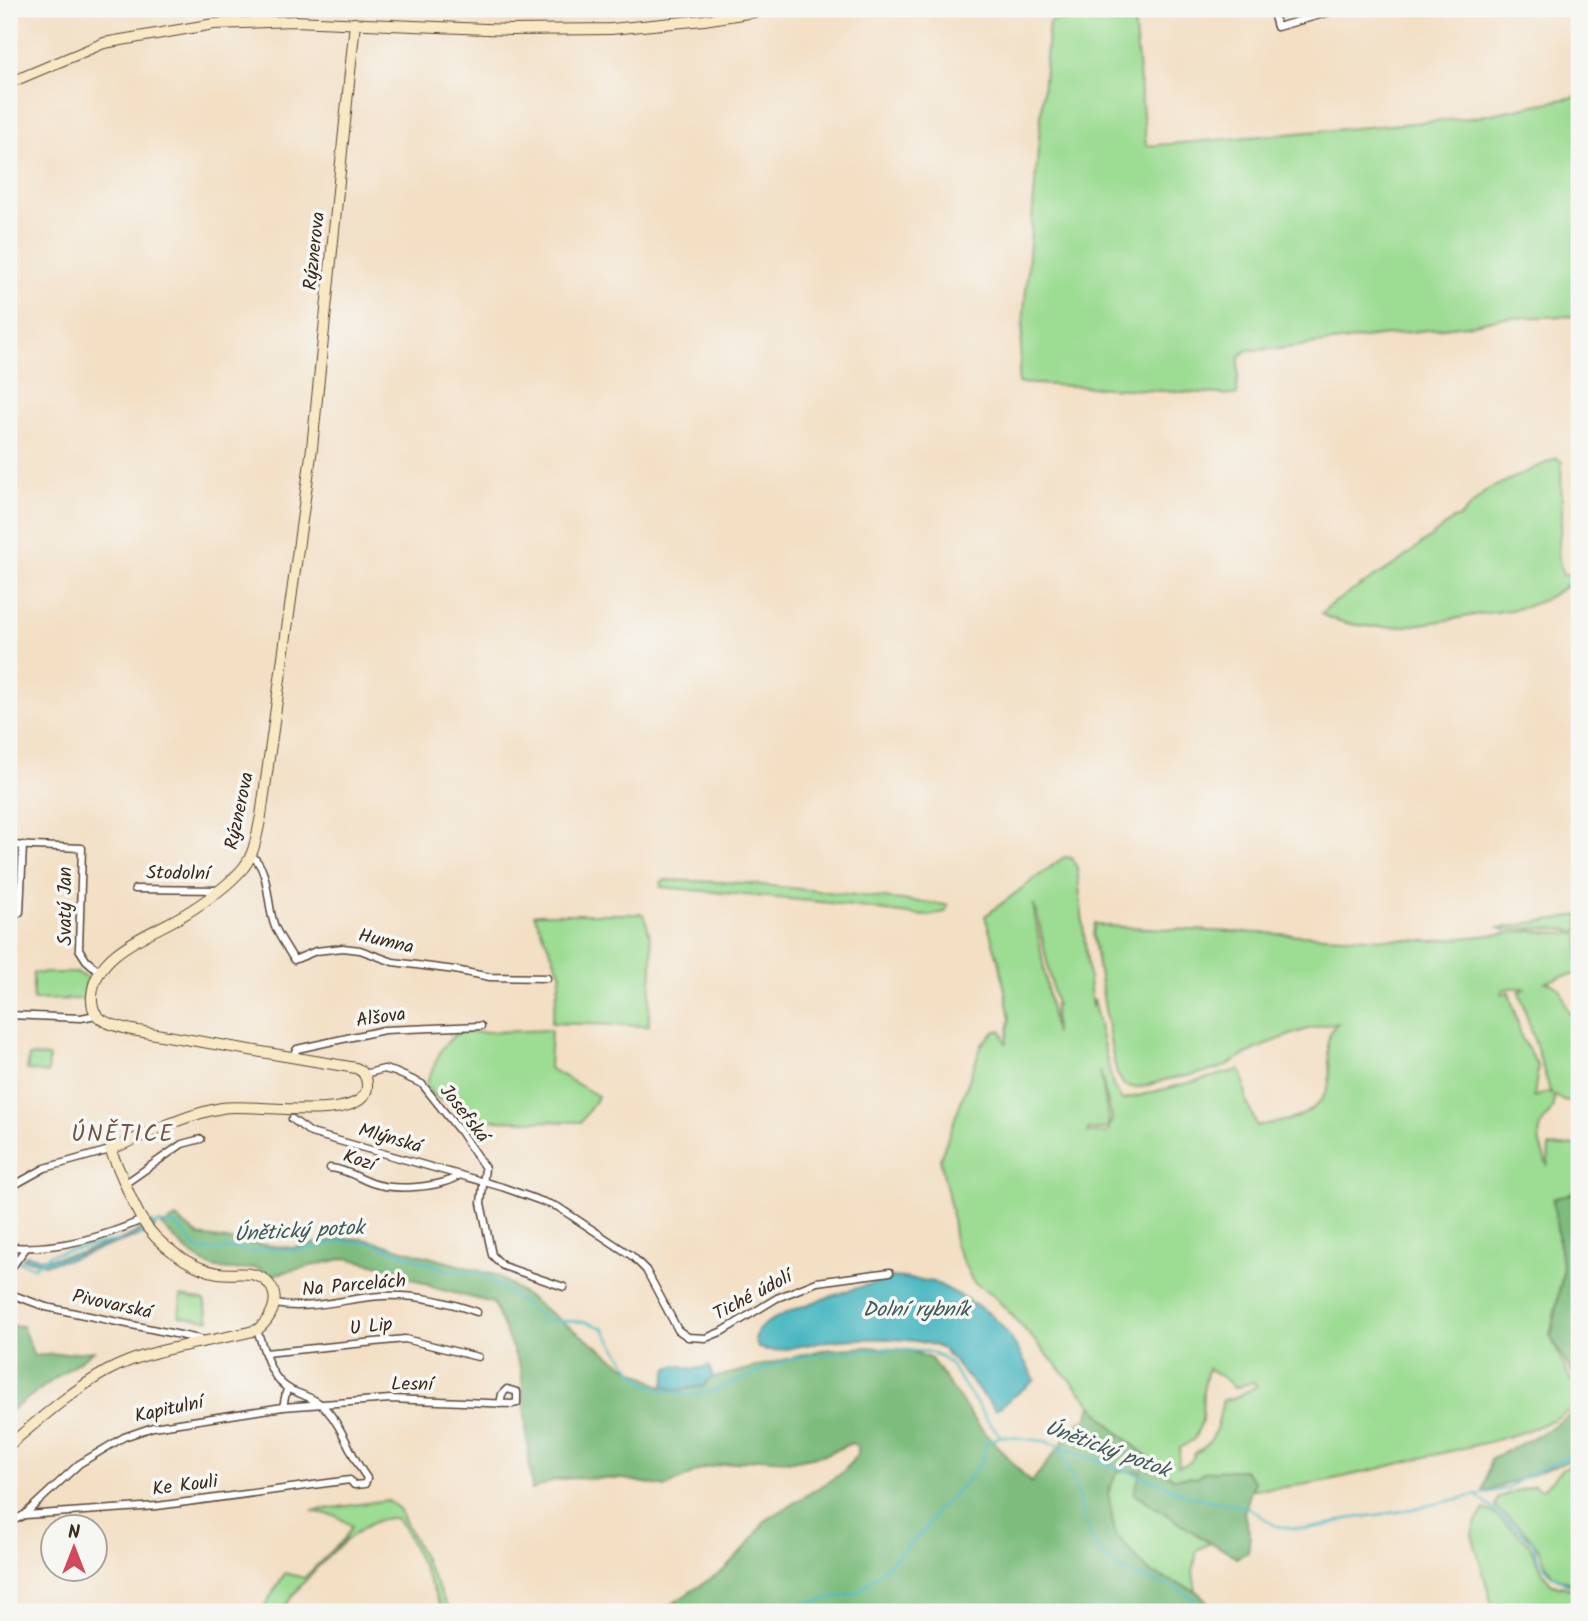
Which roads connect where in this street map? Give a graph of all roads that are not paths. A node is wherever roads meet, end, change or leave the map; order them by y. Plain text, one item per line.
1 (773, 9) edge
2 (1272, 9) edge
3 (1341, 9) edge
4 (355, 23) junction
5 (9, 83) edge
6 (9, 845) edge
7 (23, 845) junction
8 (251, 855) junction
9 (135, 889) dead end
10 (220, 890) junction
11 (9, 920) edge
12 (101, 973) junction
13 (547, 978) dead end
14 (9, 1014) edge
15 (96, 1015) junction
16 (481, 1026) dead end
17 (290, 1058) junction
18 (364, 1074) junction
19 (292, 1119) dead end
20 (201, 1139) dead end
21 (110, 1150) junction
22 (330, 1168) dead end
23 (460, 1175) junction
24 (483, 1182) junction
25 (125, 1183) junction
26 (9, 1188) edge
27 (142, 1220) junction
28 (9, 1247) edge
29 (25, 1250) junction
30 (9, 1271) edge
31 (890, 1272) dead end
32 (564, 1287) dead end
33 (9, 1296) edge
34 (275, 1304) junction
35 (477, 1312) dead end
36 (257, 1330) junction
37 (211, 1341) junction
38 (265, 1353) junction
39 (478, 1357) dead end
40 (287, 1388) junction
41 (500, 1404) dead end
42 (323, 1405) junction
43 (283, 1407) junction
44 (9, 1445) edge
45 (360, 1468) junction
46 (349, 1480) junction
47 (24, 1515) junction
48 (9, 1523) edge

1 - 4 street
2 - 3 street
4 - 5 street
4 - 8 street, Rýznerova
6 - 7 street, Svatý Jan
7 - 11 street
7 - 12 street, Svatý Jan
8 - 10 street, Rýznerova
8 - 13 street, Humna
9 - 10 street, Stodolní
10 - 12 street, Rýznerova
12 - 15 street
14 - 15 street
15 - 17 street
16 - 17 street, Alšova
17 - 18 street
18 - 21 street
18 - 24 street, Josefská
19 - 23 street, Mlýnská
20 - 25 street
21 - 25 street
21 - 26 street
22 - 23 street, Kozí
23 - 24 street, Mlýnská
24 - 31 street, Tiché údolí
24 - 32 street, Josefská
25 - 27 street
27 - 29 street
27 - 34 street
28 - 29 street
29 - 30 street
33 - 37 street, Pivovarská
34 - 35 street, Na Parcelách
34 - 36 street
36 - 37 street
36 - 38 street
37 - 44 street
38 - 39 street, U Lip
38 - 40 street
40 - 42 street
40 - 43 street
41 - 42 street, Lesní
42 - 43 street, Kapitulní
42 - 45 street
43 - 47 street, Kapitulní
45 - 46 street
45 - 46 street
46 - 47 street, Ke Kouli
47 - 48 street, Kapitulní

